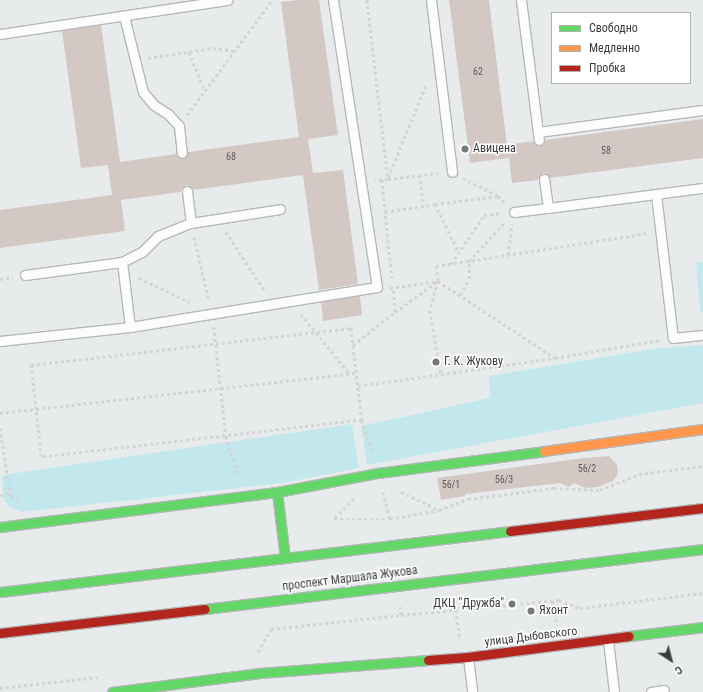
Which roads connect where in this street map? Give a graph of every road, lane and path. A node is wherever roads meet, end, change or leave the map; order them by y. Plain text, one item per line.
1 (228, 0) edge
2 (272, 0) edge
3 (333, 0) edge
4 (367, 0) edge
5 (431, 0) edge
6 (521, 0) edge
7 (124, 16) junction
8 (0, 34) edge
9 (235, 51) junction
10 (188, 52) junction
11 (438, 57) junction
12 (135, 60) junction
13 (205, 91) junction
14 (703, 110) edge
15 (179, 126) junction
16 (182, 153) dead end
17 (452, 172) junction
18 (420, 175) junction
19 (388, 179) junction
20 (544, 179) dead end
21 (361, 183) junction
22 (703, 188) edge
23 (187, 191) dead end
24 (656, 194) junction
25 (498, 196) junction
26 (435, 204) junction
27 (424, 206) junction
28 (548, 208) junction
29 (280, 209) dead end
30 (385, 212) dead end
31 (514, 212) junction
32 (218, 219) junction
33 (191, 222) junction
34 (660, 232) junction
35 (459, 253) junction
36 (508, 255) junction
37 (469, 261) junction
38 (451, 264) junction
39 (122, 266) junction
40 (25, 276) dead end
41 (438, 281) junction
42 (376, 286) junction
43 (460, 295) junction
44 (290, 301) junction
45 (272, 304) junction
46 (395, 312) dead end
47 (213, 313) junction
48 (130, 327) junction
49 (316, 332) junction
50 (703, 335) edge
51 (673, 338) junction
52 (0, 341) edge
53 (216, 344) junction
54 (555, 358) junction
55 (356, 373) junction
56 (350, 374) junction
57 (441, 374) junction
58 (358, 386) junction
59 (221, 389) junction
60 (36, 410) junction
61 (0, 413) edge
62 (362, 420) junction
63 (703, 429) edge
64 (226, 436) junction
65 (374, 459) dead end
66 (703, 466) edge
67 (239, 478) dead end
68 (382, 488) dead end
69 (387, 488) dead end
70 (398, 490) dead end
71 (10, 492) dead end
72 (278, 492) junction
73 (0, 496) edge
74 (356, 498) dead end
75 (703, 508) edge
76 (439, 510) junction
77 (1, 525) edge
78 (703, 549) edge
79 (285, 558) junction
80 (0, 592) edge
81 (703, 593) edge
82 (400, 607) dead end
83 (456, 610) junction
84 (401, 615) junction
85 (703, 627) edge
86 (0, 633) edge
87 (608, 640) junction
88 (461, 643) dead end
89 (250, 653) dead end
90 (468, 657) junction
91 (664, 690) dead end
92 (112, 692) edge
93 (472, 692) edge
94 (614, 692) edge
95 (651, 692) edge

1 - 7 lane
2 - 9 path
3 - 21 lane
4 - 19 path
5 - 11 lane
6 - 14 lane
7 - 8 lane
7 - 12 lane
9 - 10 path
9 - 13 path
10 - 12 path
10 - 13 path
11 - 17 lane
11 - 19 path
12 - 15 lane
13 - 15 path
15 - 16 lane
17 - 18 path
17 - 25 path
18 - 19 path
18 - 27 path
19 - 21 path
20 - 28 lane
21 - 42 lane
22 - 24 lane
23 - 33 lane
24 - 28 lane
24 - 34 lane
25 - 26 path
25 - 31 path
26 - 27 path
26 - 35 path
27 - 30 path
28 - 31 lane
29 - 32 lane
31 - 35 path
31 - 36 path
31 - 37 path
32 - 33 lane
32 - 45 path
33 - 39 lane
33 - 47 path
34 - 36 path
34 - 51 lane
35 - 38 path
36 - 37 path
37 - 38 path
37 - 43 path
38 - 41 path
39 - 40 lane
39 - 47 path
39 - 48 lane
41 - 42 path
41 - 43 path
41 - 46 path
41 - 57 path
42 - 44 lane
43 - 54 path
44 - 45 lane
44 - 49 path
45 - 47 lane
47 - 48 lane
47 - 53 path
48 - 52 lane
49 - 53 path
49 - 55 path
49 - 56 path
50 - 51 lane
51 - 54 path
53 - 59 path
53 - 60 path
54 - 57 path
55 - 56 path
55 - 58 path
56 - 59 path
57 - 58 path
58 - 62 path
59 - 60 path
59 - 64 path
60 - 61 path
60 - 64 path
62 - 64 path
62 - 65 path
63 - 72 main road
64 - 67 path
66 - 76 path
68 - 69 path
70 - 76 path
71 - 73 path
72 - 77 main road
72 - 79 main road
74 - 76 path
75 - 79 main road
78 - 86 main road, проспект Маршала Жукова
79 - 80 main road
81 - 83 path
82 - 84 path
83 - 84 path
83 - 88 path
84 - 89 path
85 - 87 main road, улица Дыбовского
87 - 90 main road, улица Дыбовского
87 - 94 lane
90 - 92 main road, улица Дыбовского
90 - 93 lane
91 - 95 lane

